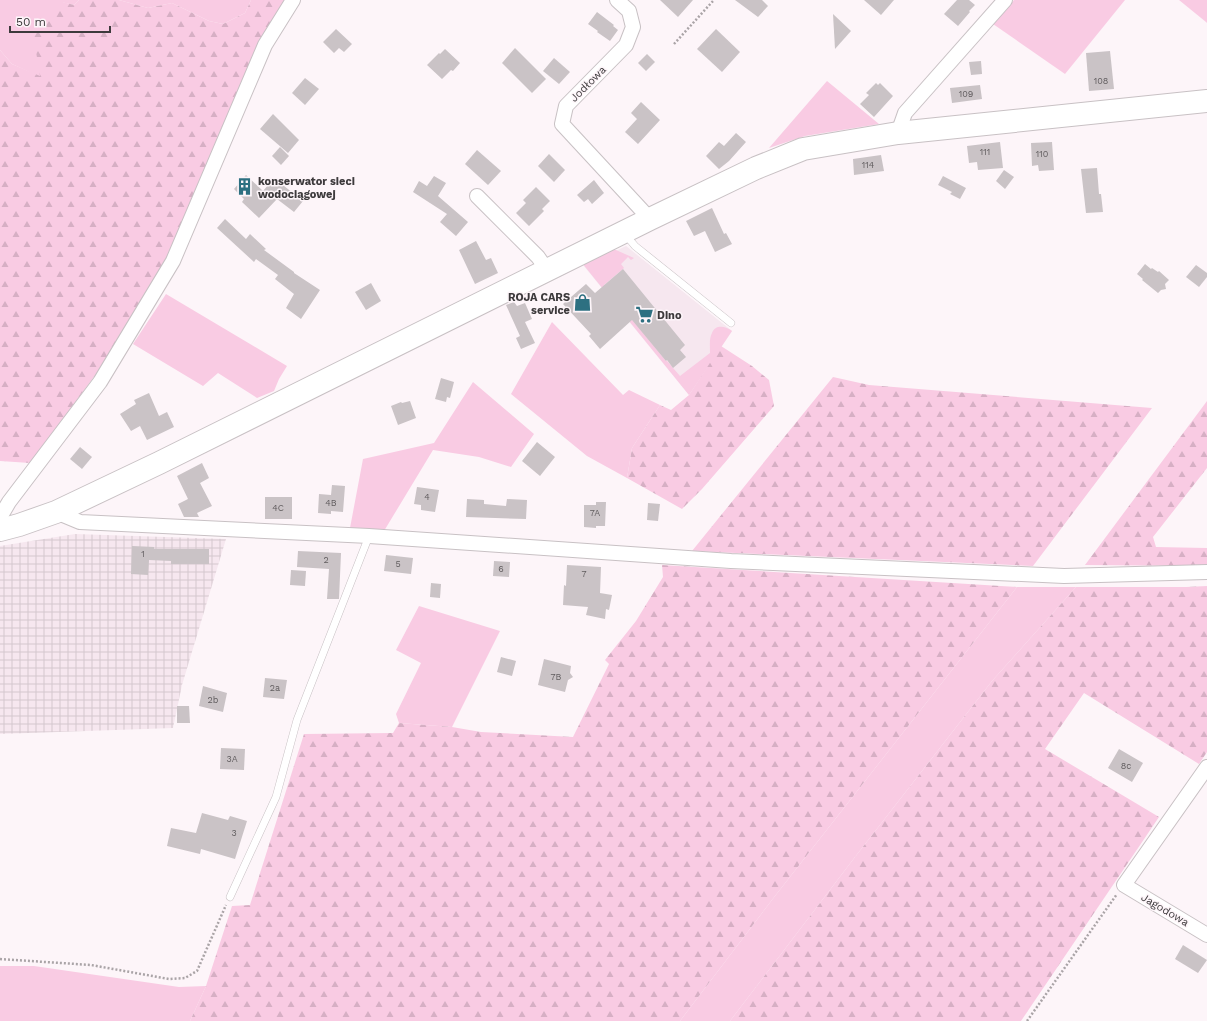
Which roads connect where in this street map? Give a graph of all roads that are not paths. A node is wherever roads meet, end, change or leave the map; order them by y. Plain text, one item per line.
1 (293, 0) edge
2 (617, 0) edge
3 (1005, 0) edge
4 (1207, 101) edge
5 (898, 133) junction
6 (477, 196) dead end
7 (650, 219) junction
8 (624, 232) junction
9 (547, 270) junction
10 (731, 323) dead end
11 (56, 512) junction
12 (0, 530) edge
13 (369, 536) junction
14 (1207, 572) edge
15 (1207, 767) edge
16 (230, 897) road end
17 (1207, 935) edge

1 - 12 street
2 - 7 street, Jodłowa
3 - 5 street
4 - 5 main road
5 - 7 main road
6 - 9 street
7 - 8 main road
8 - 9 main road
8 - 10 lane
9 - 11 main road
11 - 12 main road
11 - 13 street
13 - 14 street
13 - 16 lane
15 - 17 street, Jagodowa

